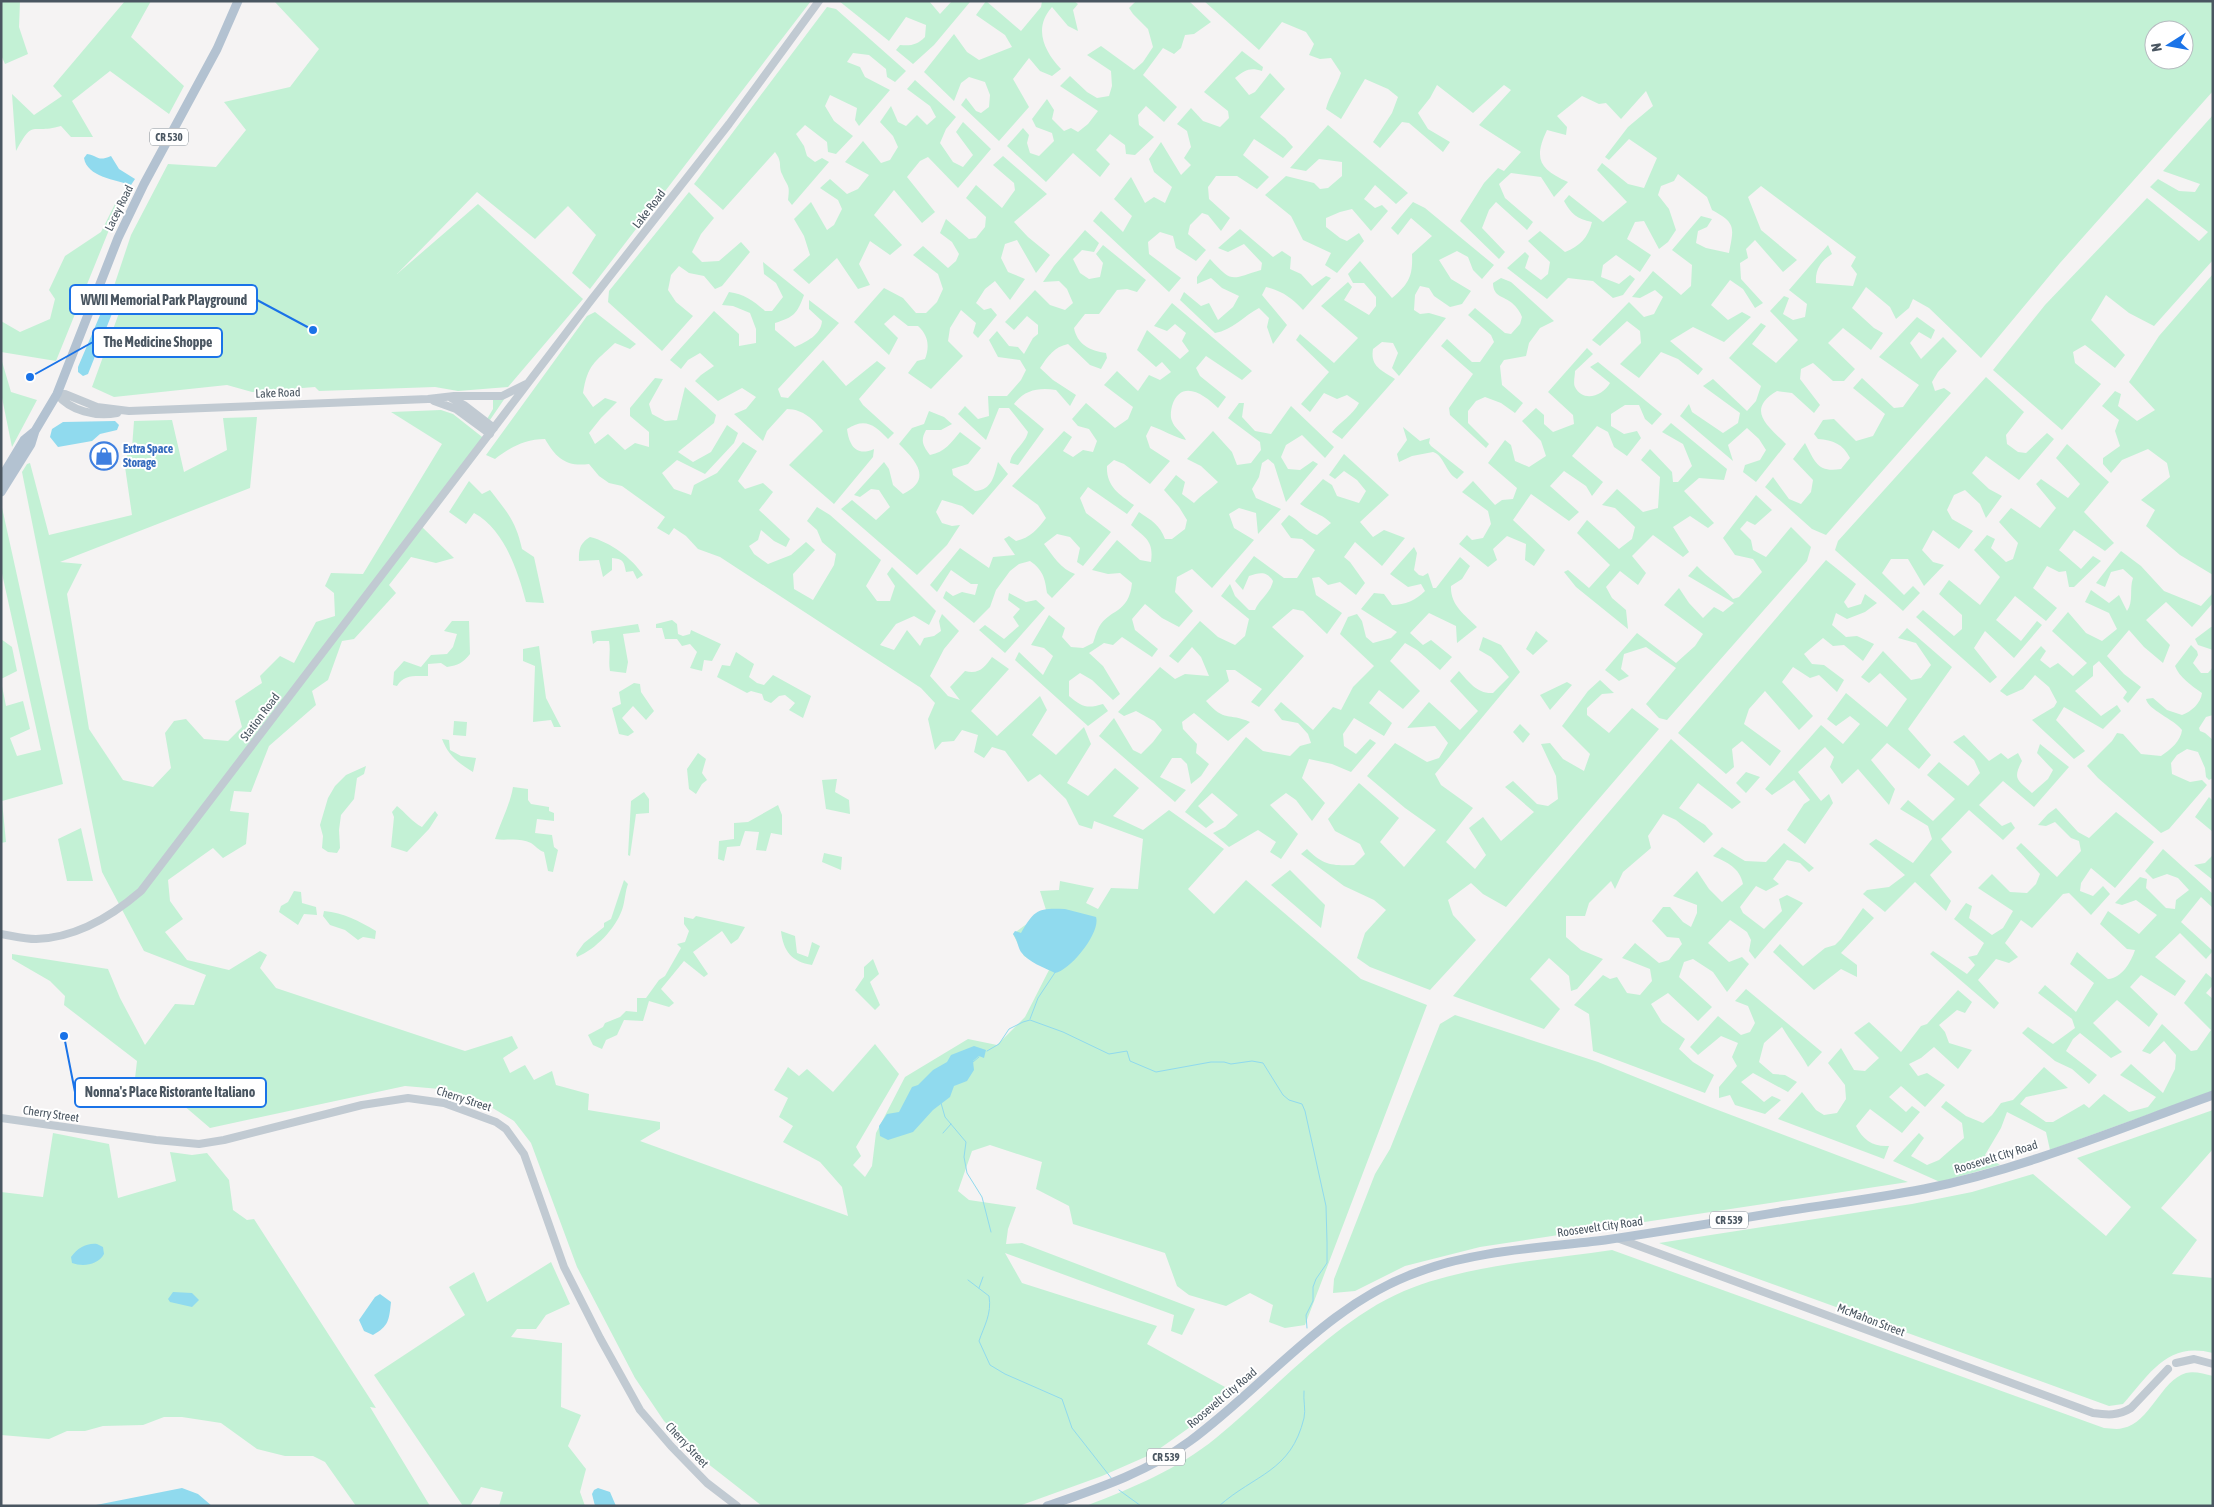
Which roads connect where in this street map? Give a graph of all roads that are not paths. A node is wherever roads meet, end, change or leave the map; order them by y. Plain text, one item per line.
1 (238, 1) edge
2 (819, 1) edge
3 (531, 382) junction
4 (56, 394) junction
5 (448, 397) junction
6 (428, 399) junction
7 (35, 431) junction
8 (492, 431) junction
9 (1, 478) edge
10 (1, 492) edge
11 (1, 934) edge
12 (2213, 1095) edge
13 (1, 1118) edge
14 (1617, 1238) junction
15 (2176, 1363) dead end
16 (2213, 1364) edge
17 (2168, 1369) dead end
18 (737, 1506) edge
19 (1046, 1506) edge

1 - 4 main road, Lacey Road / CR 530
2 - 3 street, Lake Road
3 - 5 street, Lake Road
3 - 8 street, Lake Road
4 - 6 street, Lake Road
4 - 7 main road, Lacey Road / CR 530
5 - 6 street, Lake Road
5 - 8 street
6 - 8 street, Lake Road
7 - 9 main road, Lacey Road / CR 530
7 - 10 main road, Lacey Road / CR 530
8 - 11 street, Station Road
12 - 14 main road, Roosevelt City Road / CR 539
13 - 18 street, Cherry Street
14 - 17 street, McMahon Street
14 - 19 main road, Roosevelt City Road / CR 539
15 - 16 street

